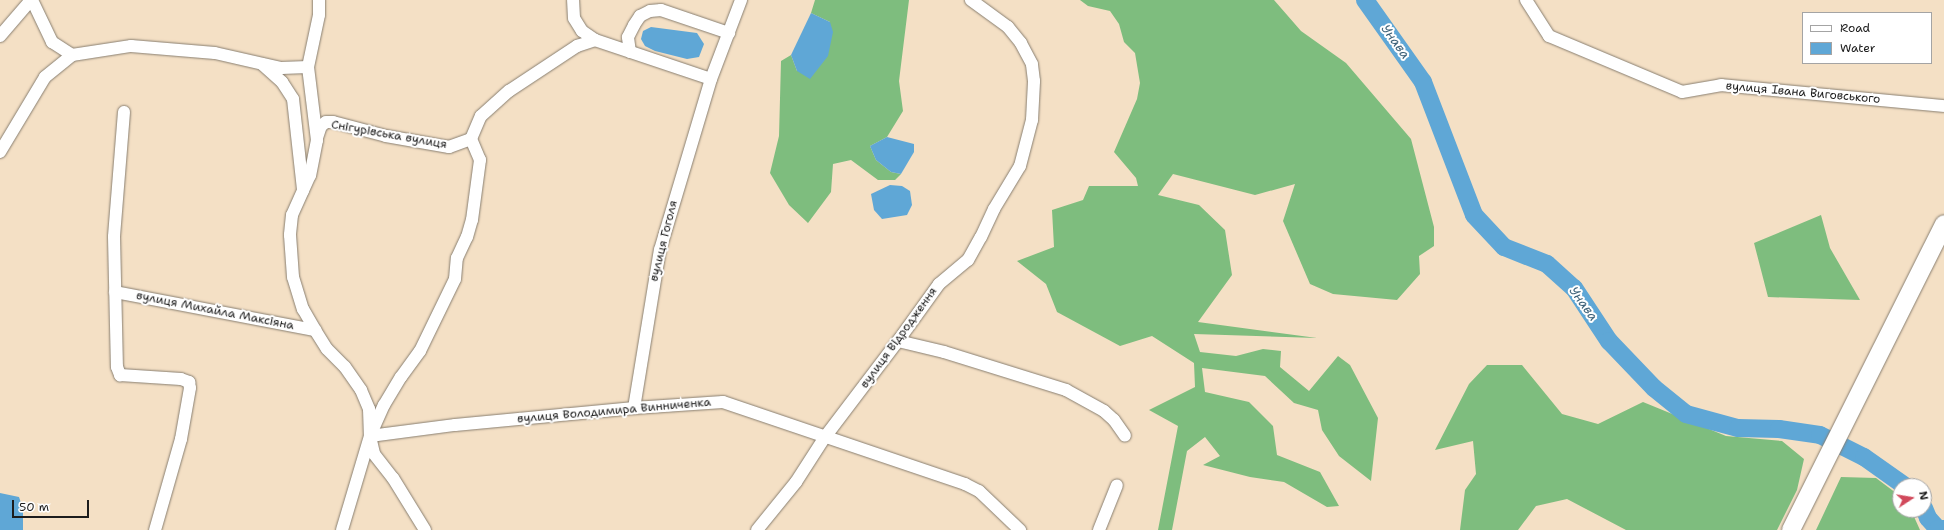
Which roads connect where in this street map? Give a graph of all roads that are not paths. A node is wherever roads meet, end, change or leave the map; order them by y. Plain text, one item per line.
1 (31, 0) edge
2 (319, 0) edge
3 (573, 0) edge
4 (741, 0) edge
5 (971, 0) edge
6 (1526, 0) edge
7 (729, 33) junction
8 (0, 36) edge
9 (595, 40) junction
10 (630, 52) junction
11 (72, 55) junction
12 (261, 63) junction
13 (308, 67) junction
14 (711, 79) junction
15 (1944, 106) edge
16 (124, 112) dead end
17 (471, 139) junction
18 (316, 140) junction
19 (0, 152) edge
20 (303, 190) junction
21 (1944, 224) edge
22 (115, 292) junction
23 (315, 330) junction
24 (898, 341) junction
25 (634, 408) junction
26 (370, 436) junction
27 (1125, 436) dead end
28 (825, 437) junction
29 (1117, 484) dead end
30 (155, 530) edge
31 (342, 530) edge
32 (425, 530) edge
33 (757, 530) edge
34 (1020, 530) edge
35 (1099, 530) edge
36 (1791, 530) edge

1 - 8 street
1 - 11 street
2 - 13 street
3 - 9 street
4 - 7 street, вулиця Гоголя
5 - 24 street, вулиця Відродження
6 - 15 street, вулиця Івана Виговського
7 - 10 street
7 - 14 street, вулиця Гоголя
9 - 10 street
9 - 17 street
10 - 14 street
11 - 12 street
11 - 19 street
12 - 13 street
12 - 20 street
13 - 18 street
14 - 25 street, вулиця Гоголя
16 - 22 street
17 - 18 street, Снігурівська вулиця
17 - 26 street
18 - 20 street
20 - 23 street
21 - 36 main road
22 - 23 street, вулиця Михайла Максіяна
22 - 30 street
23 - 26 street
24 - 27 street
24 - 28 street, вулиця Відродження
25 - 26 street, вулиця Володимира Винниченка
25 - 28 street, вулиця Володимира Винниченка
26 - 31 street
26 - 32 street
28 - 33 street, вулиця Відродження
28 - 34 street, вулиця Володимира Винниченка
29 - 35 street

